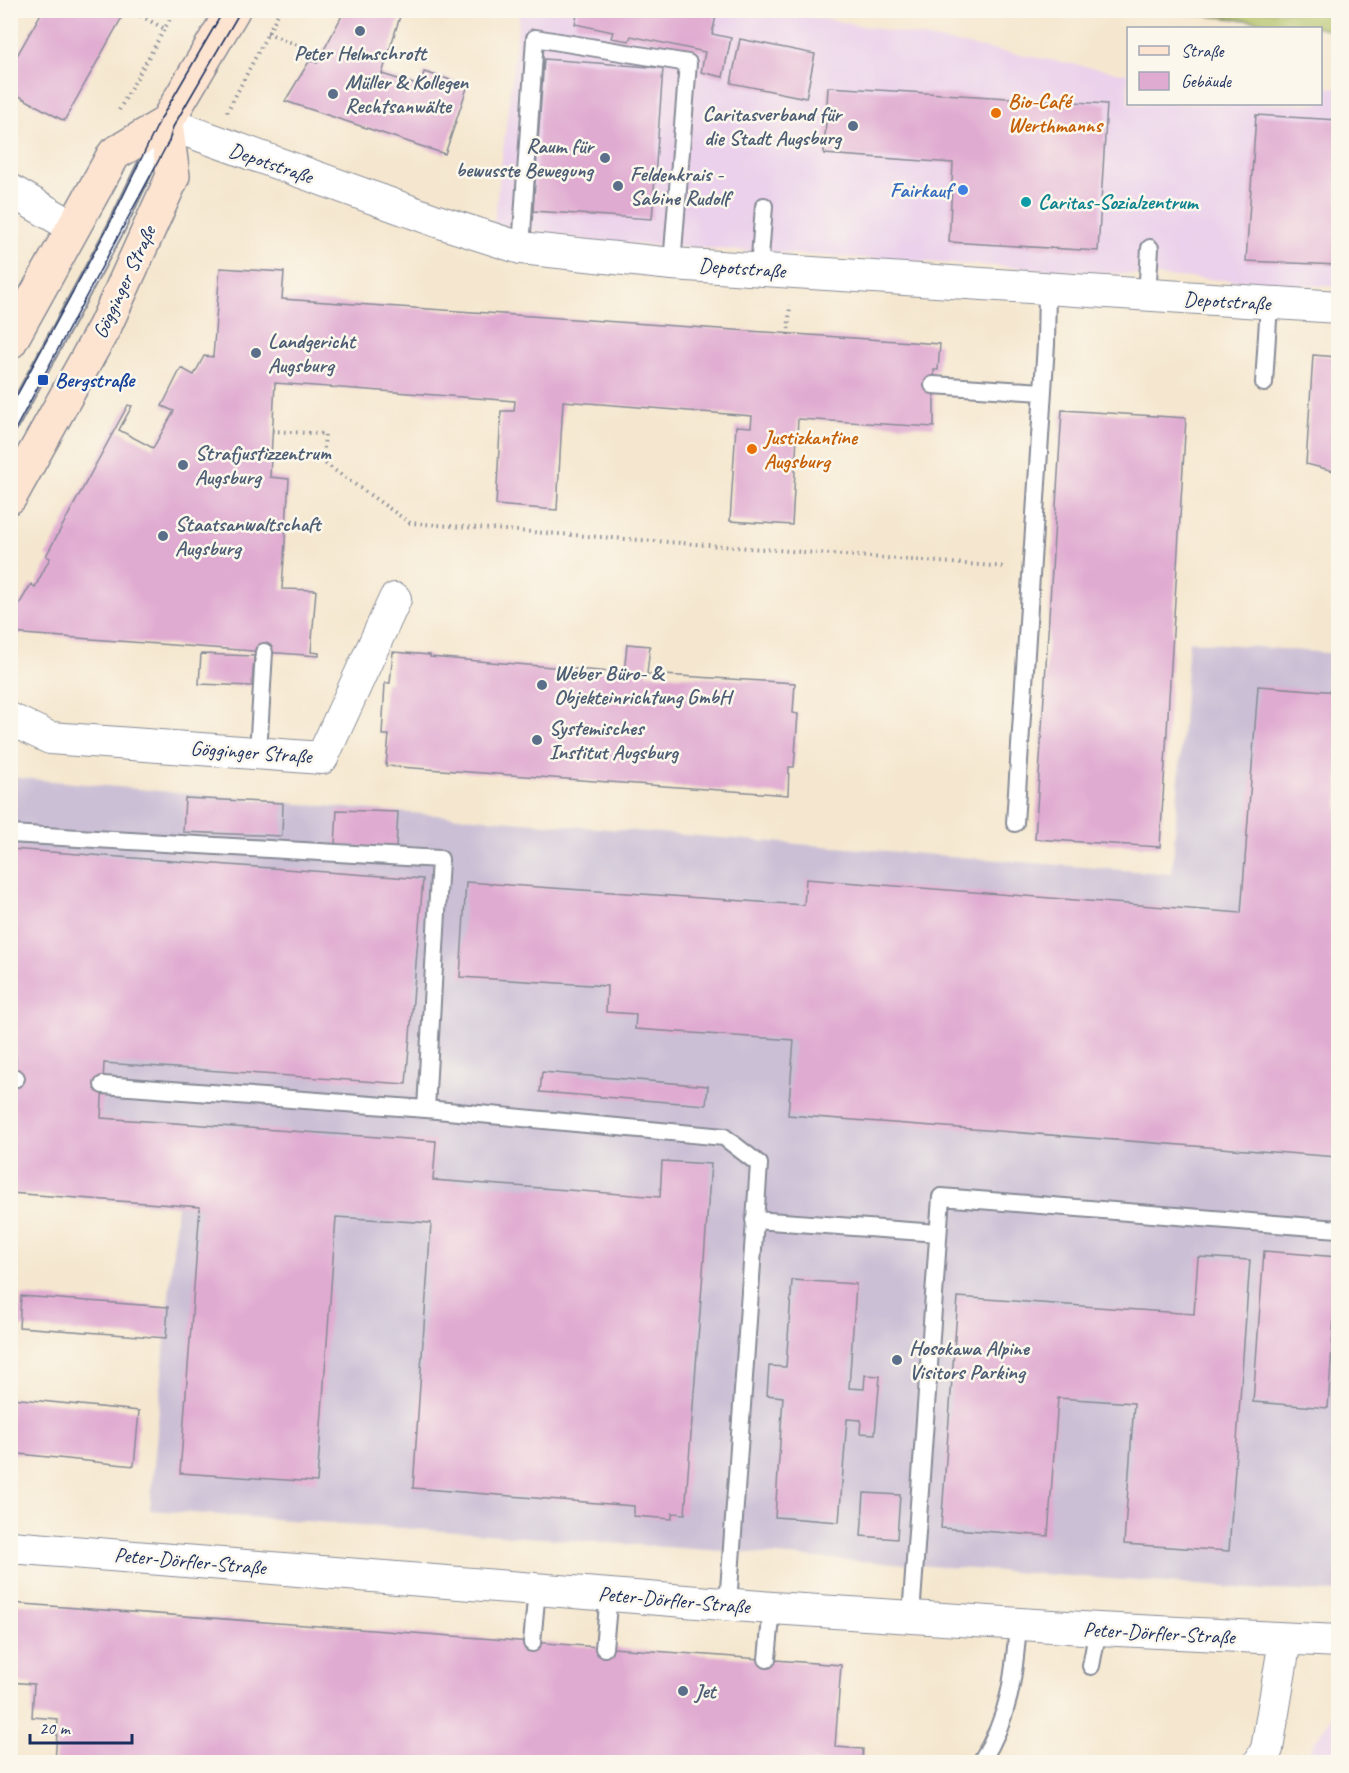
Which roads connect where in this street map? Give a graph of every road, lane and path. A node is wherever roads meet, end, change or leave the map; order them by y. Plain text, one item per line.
1 (130, 10) edge
2 (233, 10) edge
3 (165, 29) dead end
4 (267, 33) dead end
5 (322, 55) dead end
6 (166, 123) junction
7 (10, 190) edge
8 (764, 206) dead end
9 (73, 226) junction
10 (521, 248) junction
11 (1150, 248) dead end
12 (672, 264) junction
13 (759, 270) junction
14 (1047, 290) junction
15 (1147, 296) junction
16 (1269, 304) junction
17 (790, 307) dead end
18 (1338, 307) edge
19 (788, 335) dead end
20 (10, 342) edge
21 (1264, 383) dead end
22 (933, 385) dead end
23 (1042, 392) junction
24 (10, 424) edge
25 (272, 431) dead end
26 (10, 497) edge
27 (1031, 569) junction
28 (395, 599) dead end
29 (264, 652) dead end
30 (10, 719) edge
31 (258, 753) junction
32 (1015, 823) dead end
33 (10, 834) edge
34 (103, 1085) dead end
35 (426, 1109) junction
36 (754, 1220) junction
37 (1338, 1230) edge
38 (938, 1233) junction
39 (10, 1547) edge
40 (537, 1589) junction
41 (609, 1595) junction
42 (728, 1604) junction
43 (772, 1608) junction
44 (911, 1616) junction
45 (1018, 1624) junction
46 (1098, 1629) junction
47 (1285, 1640) junction
48 (1338, 1641) edge
49 (532, 1643) dead end
50 (604, 1648) dead end
51 (767, 1659) dead end
52 (1091, 1666) dead end
53 (1264, 1756) edge
54 (1338, 1759) edge
55 (981, 1762) edge

1 - 3 path
2 - 6 main road
4 - 5 path
6 - 9 main road
6 - 10 street, Depotstraße
6 - 24 lane
6 - 26 main road, Gögginger Straße
7 - 9 street
8 - 13 lane
9 - 20 main road
10 - 12 street, Depotstraße
10 - 12 lane
11 - 15 lane
12 - 13 street, Depotstraße
13 - 14 street, Depotstraße
14 - 15 street, Depotstraße
14 - 23 lane
15 - 16 street, Depotstraße
16 - 18 street, Depotstraße
16 - 21 lane
17 - 19 path
22 - 23 lane
23 - 27 lane
25 - 27 path
27 - 32 lane
28 - 31 street, Gögginger Straße
29 - 31 lane
30 - 31 street, Gögginger Straße
33 - 35 lane
34 - 35 lane
35 - 36 lane
36 - 38 lane
36 - 42 lane
37 - 38 lane
38 - 44 lane
39 - 40 street, Peter-Dörfler-Straße
40 - 41 street, Peter-Dörfler-Straße
40 - 49 lane
41 - 42 street, Peter-Dörfler-Straße
41 - 50 lane
42 - 43 street, Peter-Dörfler-Straße
43 - 44 street, Peter-Dörfler-Straße
43 - 51 lane
44 - 45 street, Peter-Dörfler-Straße
45 - 46 street, Peter-Dörfler-Straße
45 - 55 lane
46 - 47 street, Peter-Dörfler-Straße
46 - 52 lane
47 - 48 street, Peter-Dörfler-Straße
47 - 53 street
53 - 54 path

